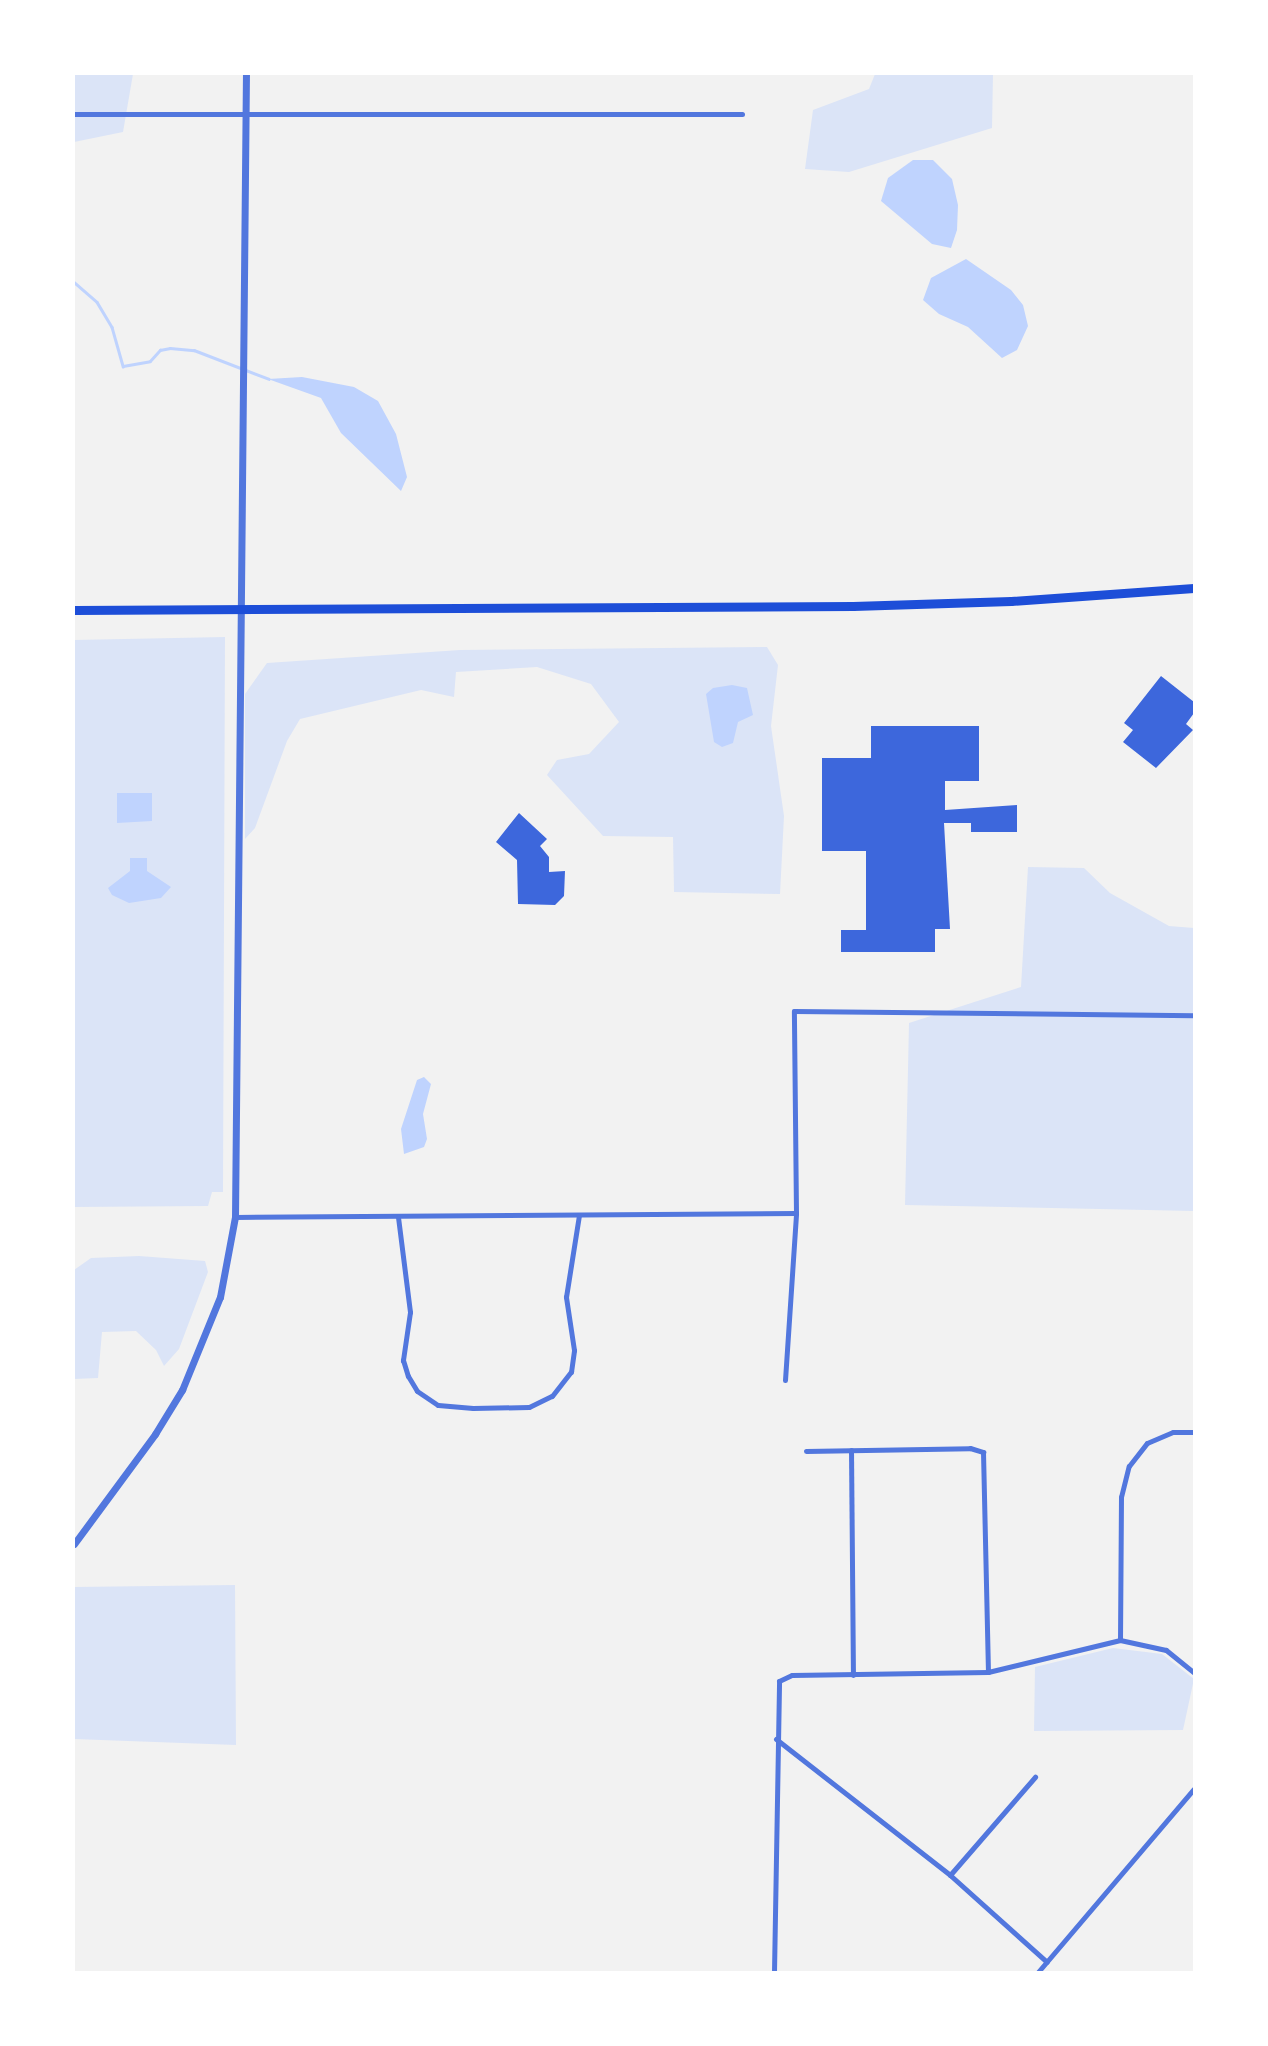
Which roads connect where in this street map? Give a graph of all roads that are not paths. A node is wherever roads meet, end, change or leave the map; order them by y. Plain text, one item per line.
1 (246, 74) edge
2 (246, 111) junction
3 (74, 114) edge
4 (742, 114) dead end
5 (1195, 588) edge
6 (74, 610) edge
7 (239, 610) junction
8 (1195, 1015) edge
9 (796, 1213) junction
10 (579, 1215) junction
11 (235, 1217) junction
12 (398, 1217) junction
13 (785, 1380) dead end
14 (1195, 1432) edge
15 (851, 1450) junction
16 (806, 1451) dead end
17 (74, 1544) edge
18 (1121, 1640) junction
19 (988, 1672) junction
20 (1195, 1673) edge
21 (853, 1675) junction
22 (776, 1739) junction
23 (1035, 1777) dead end
24 (1195, 1789) edge
25 (950, 1875) junction
26 (1046, 1962) junction
27 (774, 1972) edge
28 (1038, 1972) edge

1 - 2 street
2 - 3 street
2 - 4 street
2 - 7 street
5 - 7 main road
6 - 7 main road
7 - 11 street
8 - 9 street
9 - 10 street
9 - 13 street
10 - 12 street
10 - 12 street
11 - 12 street
11 - 17 street
14 - 18 street
15 - 16 street
15 - 19 street
15 - 21 street
18 - 19 street
18 - 20 street
19 - 21 street
21 - 22 street
22 - 25 street
22 - 27 street
23 - 25 street
24 - 26 street
25 - 26 street
26 - 28 street

